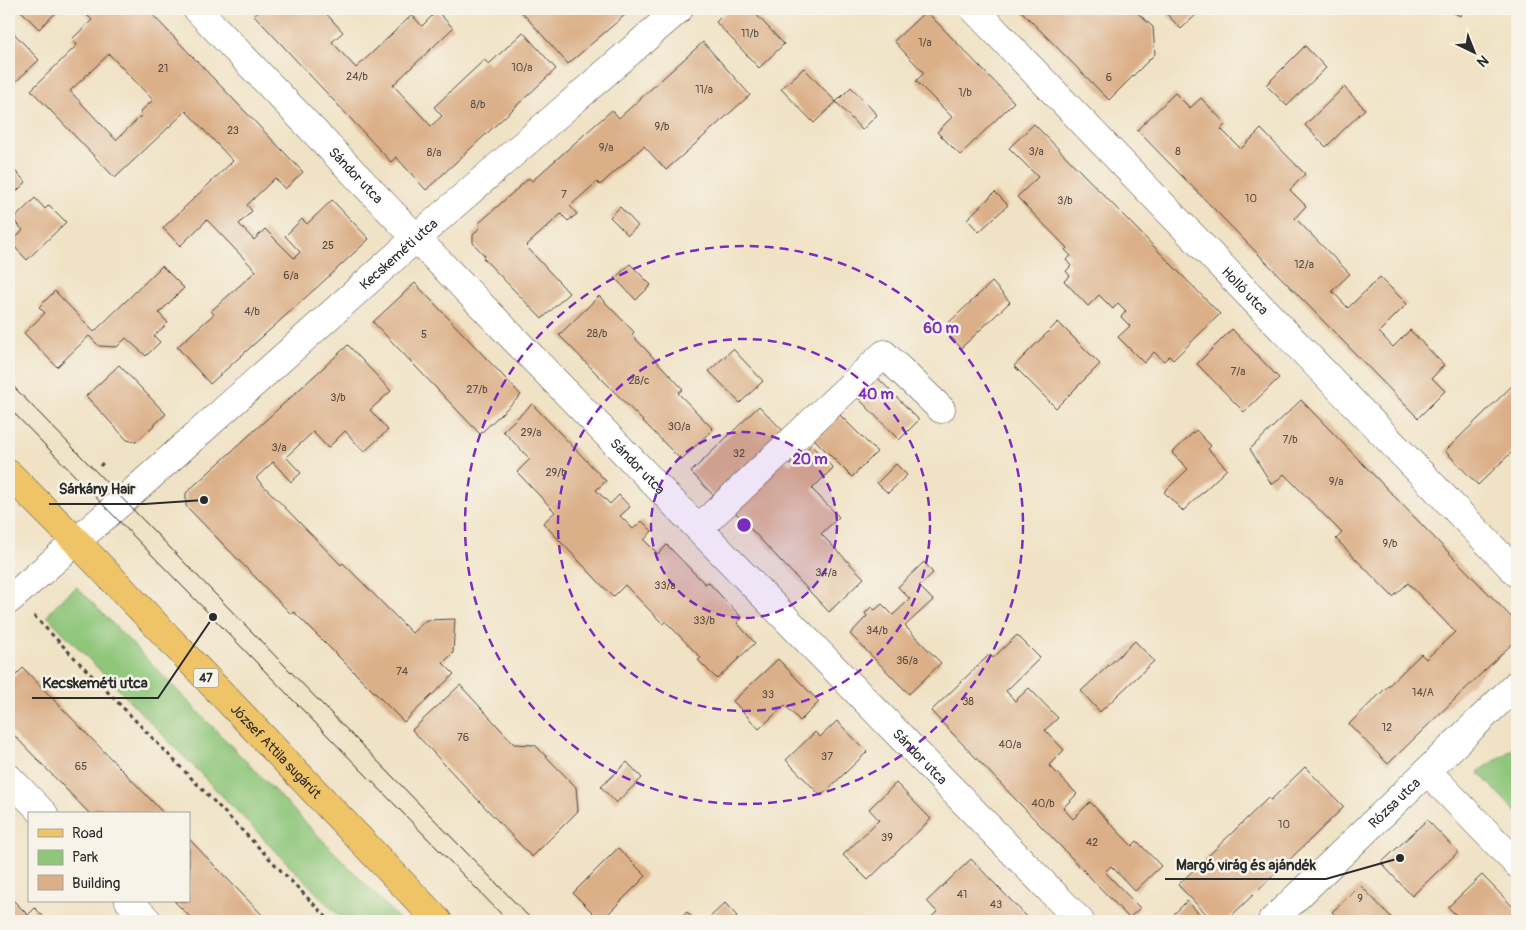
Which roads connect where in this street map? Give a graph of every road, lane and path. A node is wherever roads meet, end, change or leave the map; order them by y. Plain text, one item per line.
1 (197, 9) edge
2 (679, 9) edge
3 (974, 9) edge
4 (416, 238) junction
5 (941, 409) dead end
6 (105, 461) dead end
7 (100, 466) dead end
8 (9, 474) edge
9 (698, 528) junction
10 (76, 541) junction
11 (1517, 573) edge
12 (11, 597) edge
13 (1517, 684) edge
14 (1427, 770) junction
15 (9, 778) edge
16 (42, 812) edge
17 (1517, 864) edge
18 (130, 902) edge
19 (148, 921) edge
20 (330, 921) edge
21 (438, 921) edge
22 (1080, 921) edge
23 (1272, 921) edge

1 - 4 street, Sándor utca
2 - 4 street, Kecskeméti utca
3 - 11 street, Holló utca
4 - 9 street, Sándor utca
4 - 10 street, Kecskeméti utca
5 - 9 street
6 - 7 path
8 - 10 main road, József Attila sugárút / 47
9 - 22 street, Sándor utca
10 - 12 street, Kecskeméti utca
10 - 21 main road, József Attila sugárút / 47
12 - 20 path
13 - 14 street, Rózsa utca
14 - 17 street
14 - 23 street, Rózsa utca
15 - 16 street
18 - 19 street

